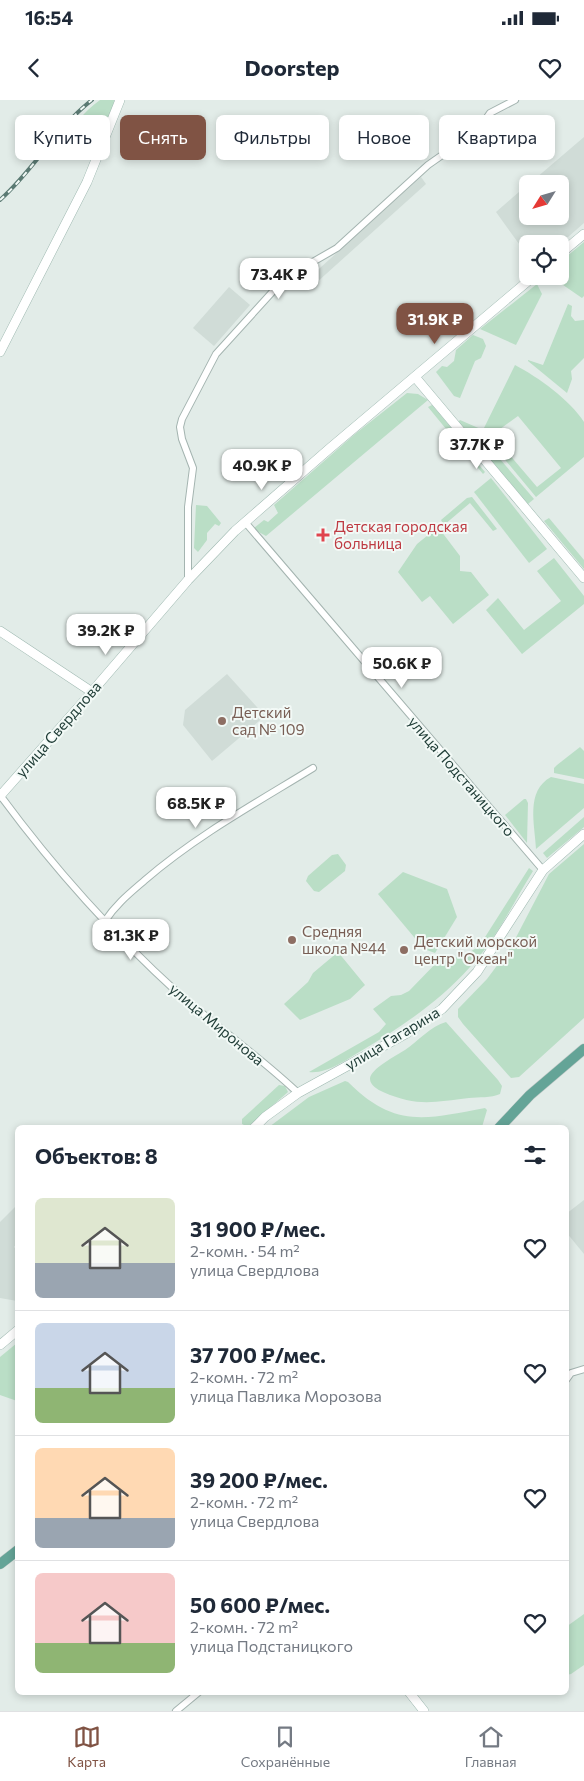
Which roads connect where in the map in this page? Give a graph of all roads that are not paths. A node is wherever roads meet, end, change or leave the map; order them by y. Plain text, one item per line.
1 (120, 100) edge
2 (515, 100) edge
3 (584, 234) edge
4 (569, 246) edge
5 (523, 285) edge
6 (0, 352) edge
7 (415, 377) junction
8 (245, 522) junction
9 (584, 578) edge
10 (188, 580) junction
11 (0, 631) edge
12 (92, 692) junction
13 (313, 768) dead end
14 (0, 796) edge
15 (584, 834) edge
16 (543, 870) junction
17 (105, 921) junction
18 (584, 1049) edge
19 (298, 1093) junction
20 (257, 1125) edge
21 (502, 1125) edge
22 (15, 1332) edge
23 (0, 1345) edge
24 (584, 1369) edge
25 (569, 1376) edge
26 (15, 1552) edge
27 (0, 1564) edge
28 (195, 1695) edge
29 (411, 1695) edge
30 (176, 1711) edge
31 (424, 1711) edge

1 - 6 street
2 - 10 street
3 - 4 street
5 - 7 street, улица Свердлова
7 - 8 street, улица Свердлова
7 - 9 street
8 - 10 street, улица Свердлова
8 - 16 street, улица Подстаницкого
10 - 12 street, улица Свердлова
11 - 12 street
12 - 14 street, улица Свердлова
13 - 17 street
14 - 17 street, улица Миронова
15 - 16 street, улица Гагарина
16 - 19 street, улица Гагарина
17 - 19 street, улица Миронова
18 - 21 main road
19 - 20 street, улица Гагарина
22 - 23 street
24 - 25 street
26 - 27 main road
28 - 30 street
29 - 31 street

